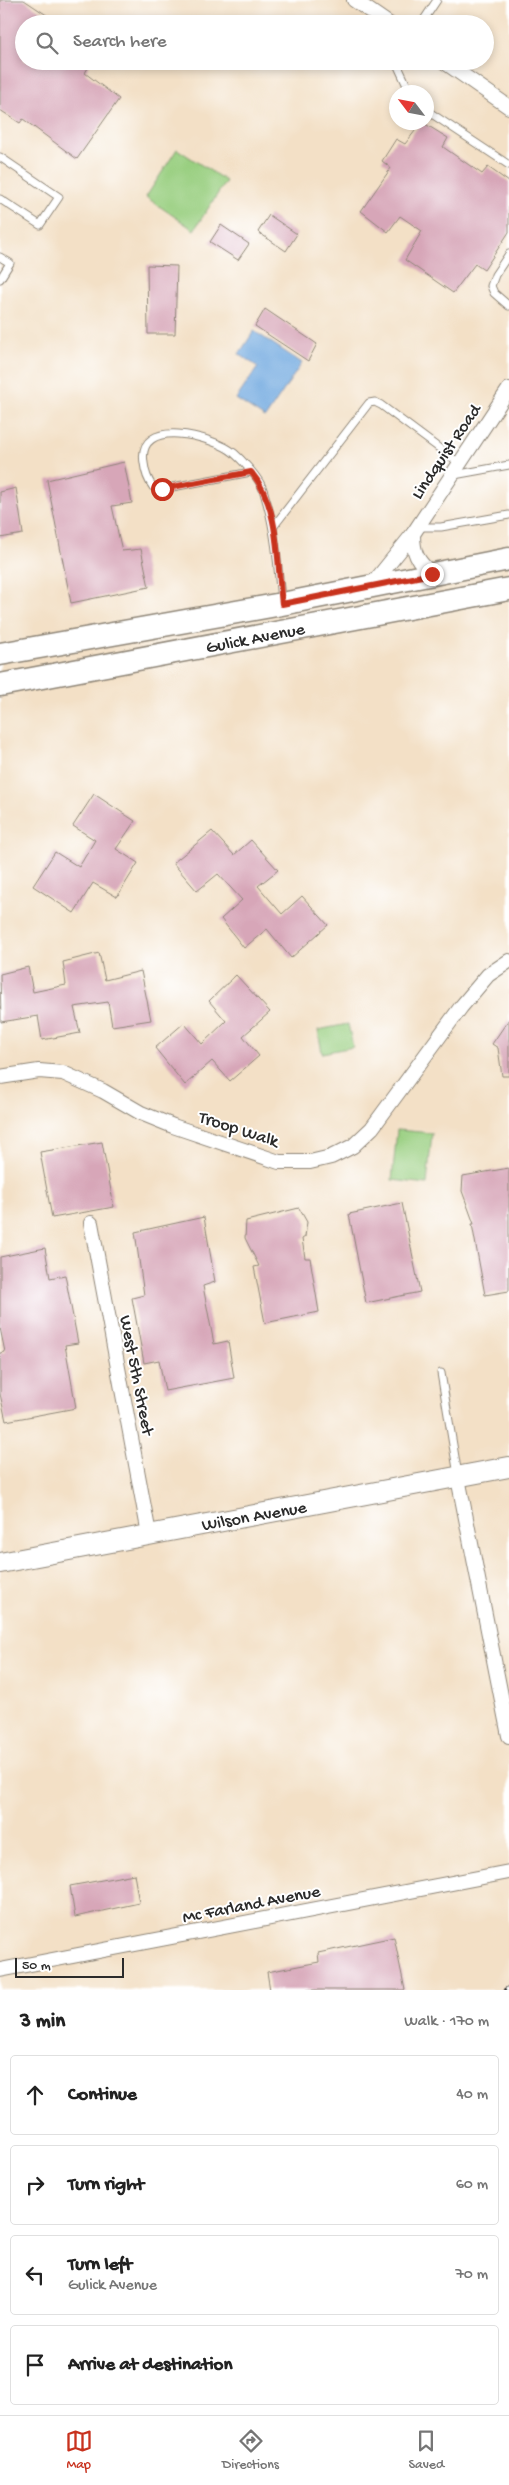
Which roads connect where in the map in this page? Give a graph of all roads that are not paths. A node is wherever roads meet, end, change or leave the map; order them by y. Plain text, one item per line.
1 (354, 0) edge
2 (437, 0) edge
3 (376, 15) edge
4 (426, 15) edge
5 (400, 70) edge
6 (456, 70) edge
7 (407, 85) edge
8 (509, 107) edge
9 (434, 115) edge
10 (0, 157) edge
11 (509, 165) edge
12 (0, 199) edge
13 (509, 254) edge
14 (0, 256) edge
15 (0, 279) edge
16 (509, 306) edge
17 (509, 389) edge
18 (505, 404) edge
19 (459, 463) junction
20 (509, 465) edge
21 (251, 472) junction
22 (451, 475) junction
23 (509, 515) edge
24 (274, 526) junction
25 (416, 530) junction
26 (509, 560) edge
27 (432, 574) junction
28 (370, 586) junction
29 (509, 589) edge
30 (282, 604) junction
31 (0, 654) edge
32 (0, 685) edge
33 (509, 960) edge
34 (0, 1077) edge
35 (90, 1224) dead end
36 (441, 1373) dead end
37 (509, 1467) edge
38 (458, 1478) junction
39 (149, 1534) junction
40 (0, 1563) edge
41 (506, 1708) edge
42 (509, 1736) edge
43 (509, 1872) edge
44 (0, 1970) edge

1 - 3 street
2 - 4 lane
5 - 7 lane
6 - 8 street
9 - 11 lane
10 - 12 lane
13 - 16 lane
14 - 15 lane
17 - 18 street, Lindquist Road
18 - 19 street, Lindquist Road
19 - 22 street, Lindquist Road
19 - 24 lane
20 - 22 lane
21 - 21 lane
21 - 24 lane
22 - 25 street, Lindquist Road
23 - 25 lane
24 - 30 lane
25 - 27 street
25 - 28 street, Lindquist Road
26 - 27 main road, Gulick Avenue
27 - 28 main road, Gulick Avenue
28 - 30 main road, Gulick Avenue
29 - 32 main road, Gulick Avenue
30 - 31 main road, Gulick Avenue
33 - 34 street, Troop Walk
35 - 39 street, West 5th Street
36 - 38 lane
37 - 38 street, Wilson Avenue
38 - 39 street, Wilson Avenue
38 - 41 street
39 - 40 street, Wilson Avenue
41 - 42 street
43 - 44 street, Mc Farland Avenue

